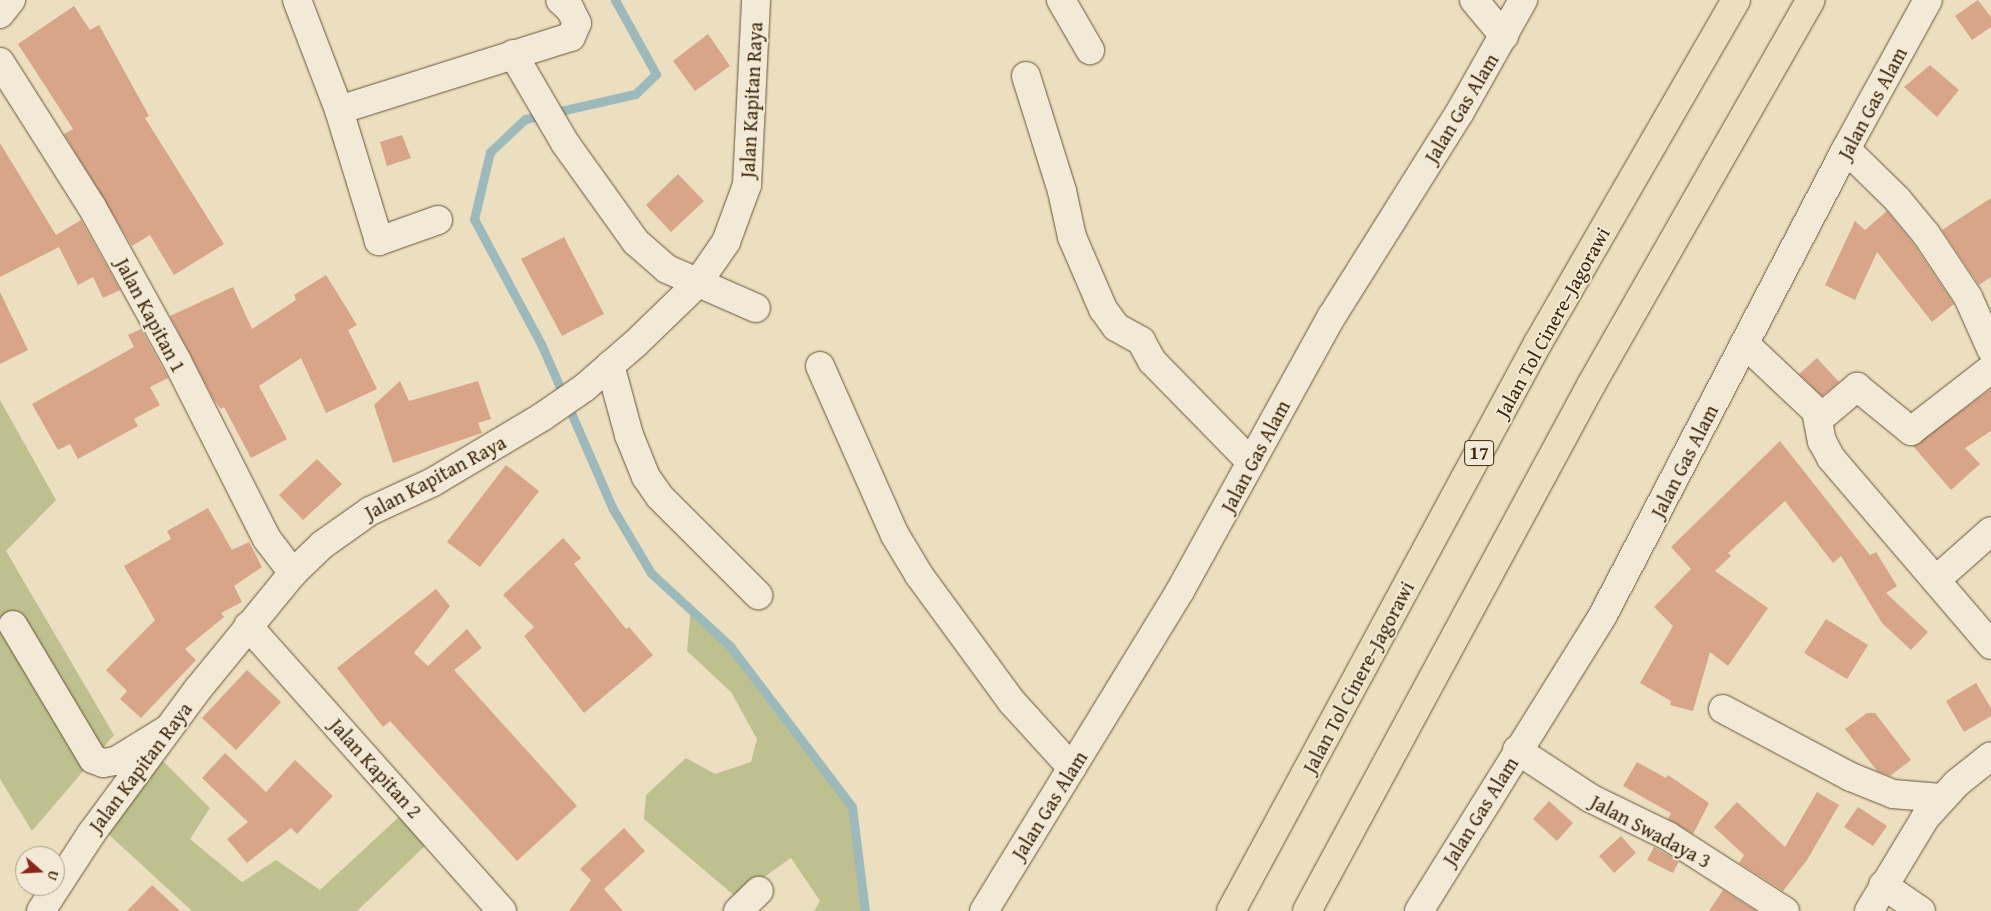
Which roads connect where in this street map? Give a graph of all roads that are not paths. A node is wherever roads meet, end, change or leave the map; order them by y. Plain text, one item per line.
1 (11, 0) edge
2 (297, 0) edge
3 (560, 0) edge
4 (756, 0) edge
5 (1061, 0) edge
6 (1474, 0) edge
7 (1523, 0) edge
8 (1736, 0) edge
9 (1811, 0) edge
10 (1928, 0) edge
11 (0, 14) edge
12 (1504, 36) junction
13 (1090, 50) dead end
14 (513, 54) junction
15 (0, 62) edge
16 (1026, 76) dead end
17 (339, 110) junction
18 (1846, 149) junction
19 (438, 220) dead end
20 (697, 284) junction
21 (756, 308) dead end
22 (1745, 344) junction
23 (1991, 350) edge
24 (610, 365) junction
25 (820, 366) dead end
26 (1991, 369) edge
27 (1819, 419) junction
28 (1251, 462) junction
29 (1991, 531) edge
30 (293, 572) junction
31 (1937, 579) junction
32 (758, 595) dead end
33 (13, 625) dead end
34 (248, 626) junction
35 (1991, 646) edge
36 (1722, 709) dead end
37 (168, 729) junction
38 (1517, 750) junction
39 (1991, 756) edge
40 (1072, 768) junction
41 (1942, 798) junction
42 (1883, 885) junction
43 (759, 890) dead end
44 (1428, 907) edge
45 (41, 911) edge
46 (502, 911) edge
47 (738, 911) edge
48 (984, 911) edge
49 (1232, 911) edge
50 (1307, 911) edge
51 (1786, 911) edge
52 (1869, 911) edge
53 (1921, 911) edge

1 - 11 street
2 - 17 street
3 - 14 street
4 - 20 street, Jalan Kapitan Raya
5 - 13 street
6 - 12 street
7 - 12 street, Jalan Gas Alam
8 - 49 highway, Jalan Tol Cinere–Jagorawi / 17
9 - 50 highway
10 - 18 street, Jalan Gas Alam
12 - 28 street, Jalan Gas Alam
14 - 17 street
14 - 20 street
15 - 30 street, Jalan Kapitan 1
16 - 28 street
17 - 19 street
18 - 22 street, Jalan Gas Alam
18 - 23 street
20 - 21 street
20 - 24 street, Jalan Kapitan Raya
22 - 27 street
22 - 38 street, Jalan Gas Alam
24 - 30 street, Jalan Kapitan Raya
24 - 32 street
25 - 40 street
26 - 27 street
27 - 31 street
28 - 40 street, Jalan Gas Alam
29 - 31 street
30 - 34 street, Jalan Kapitan Raya
31 - 35 street
33 - 37 street
34 - 37 street, Jalan Kapitan Raya
34 - 46 street, Jalan Kapitan 2
36 - 41 street
37 - 45 street, Jalan Kapitan Raya
38 - 44 street, Jalan Gas Alam
38 - 51 street, Jalan Swadaya 3
39 - 41 street
40 - 48 street, Jalan Gas Alam
41 - 42 street
42 - 52 street
42 - 53 street
43 - 47 street

